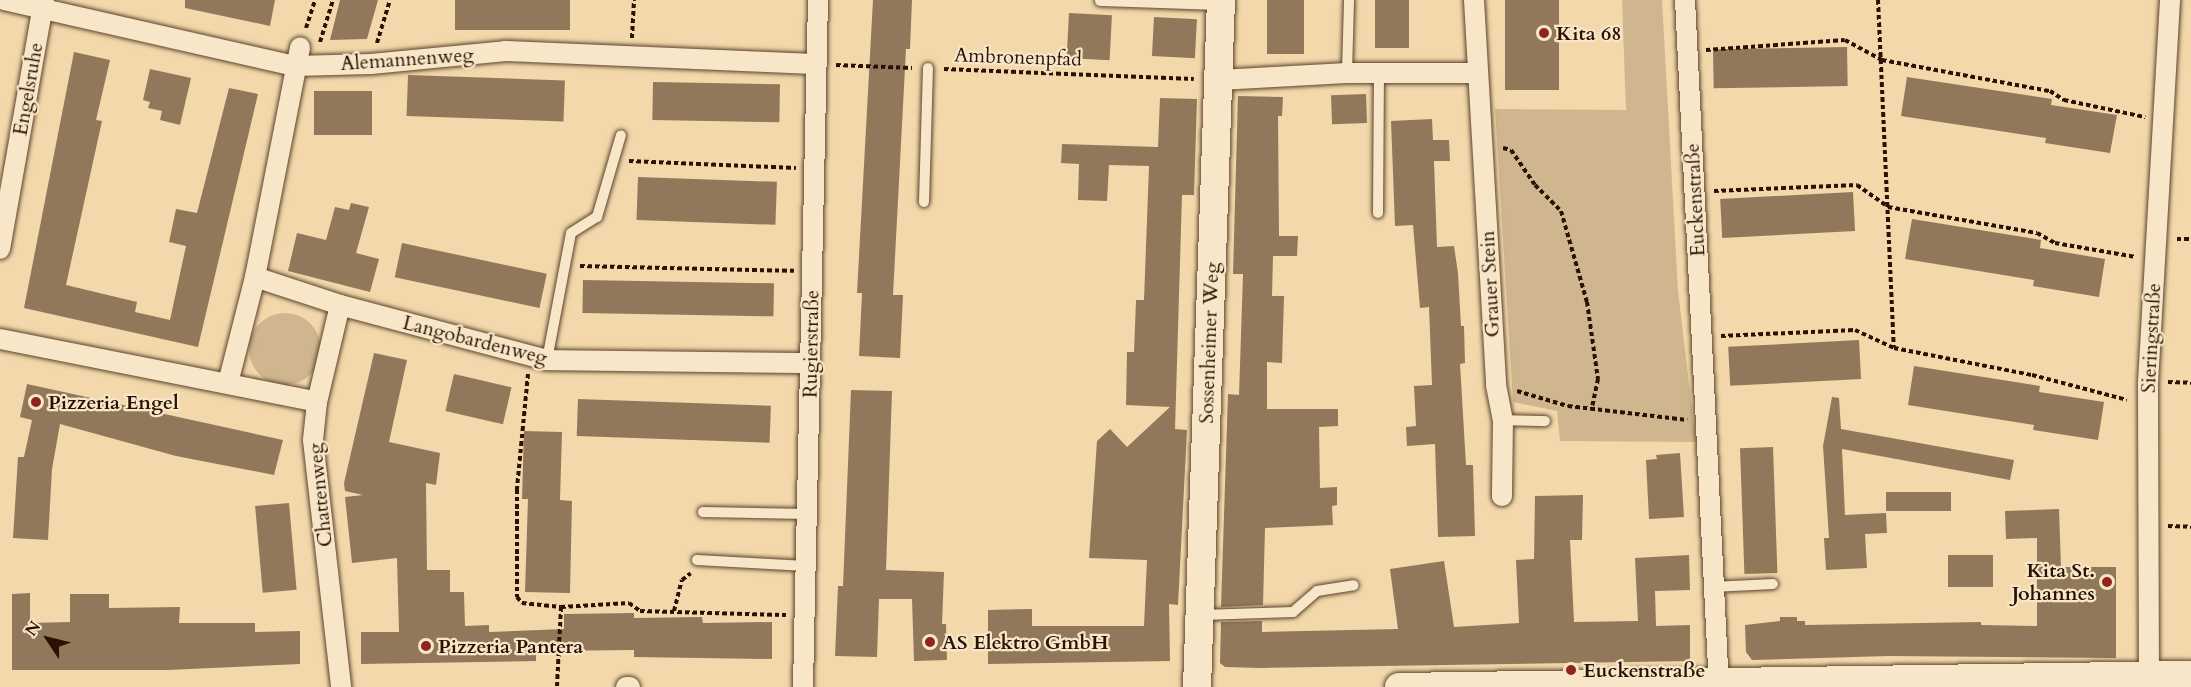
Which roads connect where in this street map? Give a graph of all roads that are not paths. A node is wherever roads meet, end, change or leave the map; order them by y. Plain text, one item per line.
1 (4, 0) edge
2 (818, 0) edge
3 (1349, 0) edge
4 (1474, 0) edge
5 (1685, 0) edge
6 (2170, 0) edge
7 (1100, 1) edge
8 (1221, 3) edge
9 (43, 4) edge
10 (298, 57) junction
11 (816, 64) junction
12 (928, 68) road end
13 (1379, 73) junction
14 (1475, 73) junction
15 (1347, 74) junction
16 (1219, 80) junction
17 (621, 135) dead end
18 (924, 202) dead end
19 (1378, 213) dead end
20 (0, 249) edge
21 (255, 276) junction
22 (340, 305) junction
23 (0, 339) edge
24 (538, 358) junction
25 (810, 363) junction
26 (228, 382) junction
27 (317, 402) junction
28 (1503, 420) junction
29 (1545, 422) dead end
30 (1502, 496) dead end
31 (703, 512) dead end
32 (807, 514) junction
33 (701, 560) road end
34 (806, 566) junction
35 (1773, 584) dead end
36 (1354, 585) dead end
37 (1712, 587) junction
38 (1198, 615) junction
39 (2170, 679) edge
40 (1991, 683) edge
41 (1719, 685) edge
42 (341, 687) edge
43 (803, 687) edge
44 (1197, 687) edge
45 (1399, 687) edge

1 - 9 street, Alemannenweg
2 - 11 street, Rugierstraße
3 - 15 lane
4 - 14 street, Grauer Stein
5 - 37 street, Euckenstraße
6 - 39 street, Sieringstraße
7 - 8 lane
8 - 16 main road, Sossenheimer Weg
9 - 10 street, Alemannenweg
9 - 20 street, Engelsruhe
10 - 11 street, Alemannenweg
10 - 21 street
11 - 25 street, Rugierstraße
12 - 18 lane
13 - 14 street
13 - 15 street
13 - 19 lane
14 - 28 street, Grauer Stein
15 - 16 street
16 - 38 main road, Sossenheimer Weg
17 - 24 lane
21 - 22 street, Langobardenweg
21 - 26 street
22 - 24 street, Langobardenweg
22 - 27 street, Chattenweg
23 - 26 street
24 - 25 street, Langobardenweg
25 - 32 street, Rugierstraße
26 - 27 street
27 - 42 street, Chattenweg
28 - 29 lane
28 - 30 street, Grauer Stein
31 - 32 lane
32 - 34 street, Rugierstraße
33 - 34 lane
34 - 43 street, Rugierstraße
35 - 37 lane
36 - 38 lane
37 - 41 street, Euckenstraße
38 - 44 main road, Sossenheimer Weg
39 - 40 main road
40 - 41 main road
41 - 45 main road

